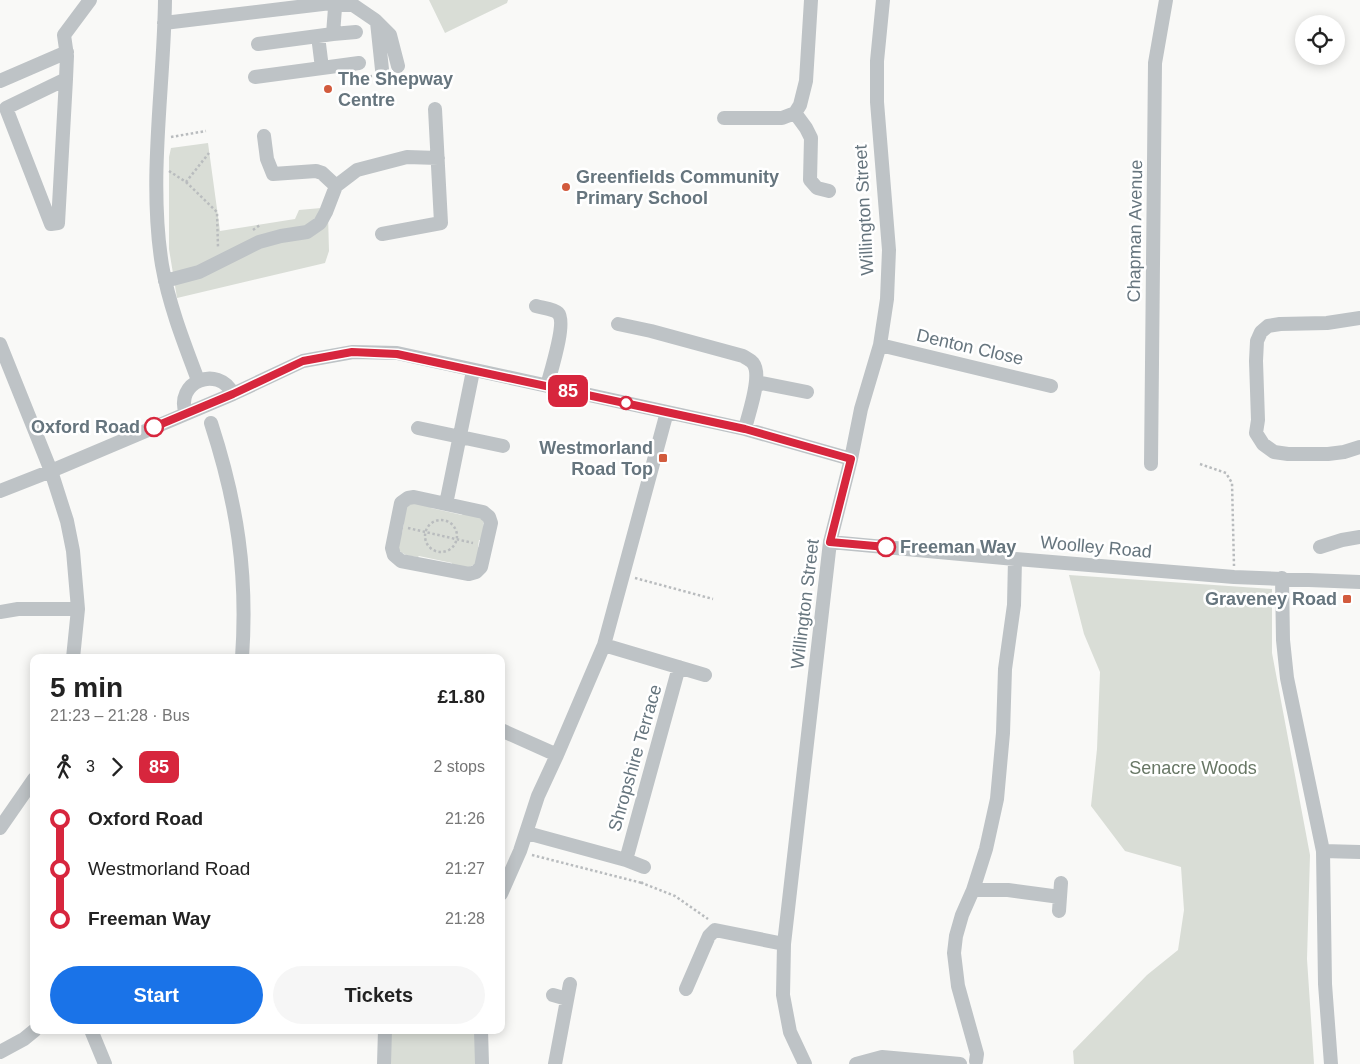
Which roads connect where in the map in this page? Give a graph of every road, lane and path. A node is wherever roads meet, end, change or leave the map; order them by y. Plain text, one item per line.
1 (90, 0) edge
2 (166, 0) edge
3 (811, 0) edge
4 (883, 0) edge
5 (1166, 0) edge
6 (330, 3) junction
7 (377, 22) junction
8 (164, 23) junction
9 (334, 31) junction
10 (356, 32) dead end
11 (318, 36) junction
12 (258, 44) dead end
13 (67, 52) junction
14 (359, 63) dead end
15 (398, 66) dead end
16 (322, 68) junction
17 (255, 77) dead end
18 (384, 78) dead end
19 (66, 79) junction
20 (0, 81) edge
21 (435, 109) dead end
22 (795, 113) junction
23 (724, 118) dead end
24 (206, 131) dead end
25 (264, 136) dead end
26 (158, 139) junction
27 (209, 153) dead end
28 (438, 158) junction
29 (169, 171) dead end
30 (186, 182) junction
31 (336, 186) junction
32 (829, 191) dead end
33 (382, 234) dead end
34 (217, 264) junction
35 (165, 281) junction
36 (536, 306) dead end
37 (1360, 318) edge
38 (618, 324) dead end
39 (0, 344) edge
40 (880, 345) junction
41 (473, 371) junction
42 (198, 380) junction
43 (756, 382) junction
44 (547, 386) junction
45 (1051, 386) dead end
46 (807, 392) dead end
47 (233, 394) junction
48 (666, 412) junction
49 (186, 414) junction
50 (211, 423) dead end
51 (418, 428) dead end
52 (745, 429) junction
53 (460, 437) junction
54 (502, 446) dead end
55 (1360, 446) edge
56 (851, 459) junction
57 (1151, 464) dead end
58 (1200, 464) dead end
59 (50, 471) junction
60 (0, 491) edge
61 (446, 504) junction
62 (396, 526) junction
63 (426, 532) junction
64 (1360, 537) edge
65 (457, 539) junction
66 (830, 542) junction
67 (486, 546) junction
68 (1320, 547) dead end
69 (1015, 559) junction
70 (623, 575) junction
71 (1234, 577) junction
72 (1282, 578) junction
73 (1360, 582) edge
74 (713, 599) dead end
75 (78, 610) junction
76 (0, 612) edge
77 (604, 645) junction
78 (74, 654) edge
79 (242, 654) edge
80 (679, 667) junction
81 (705, 675) dead end
82 (505, 732) edge
83 (557, 755) junction
84 (30, 785) edge
85 (0, 828) edge
86 (527, 833) junction
87 (520, 851) junction
88 (1323, 852) junction
89 (1360, 852) edge
90 (626, 860) junction
91 (644, 867) joint
92 (642, 883) junction
93 (1061, 883) dead end
94 (505, 885) edge
95 (973, 890) junction
96 (715, 930) junction
97 (784, 944) junction
98 (570, 984) dead end
99 (686, 989) dead end
100 (553, 995) dead end
101 (567, 999) junction
102 (30, 1034) edge
103 (93, 1034) edge
104 (385, 1034) edge
105 (481, 1034) edge
106 (0, 1052) edge
107 (976, 1063) edge
108 (105, 1064) edge
109 (384, 1064) edge
110 (482, 1064) edge
111 (555, 1064) edge
112 (805, 1064) edge
113 (856, 1064) edge
114 (960, 1064) edge
115 (1331, 1064) edge

1 - 13 street
2 - 8 street
3 - 22 street
4 - 40 street, Willington Street
5 - 57 street, Chapman Avenue
6 - 7 street
6 - 8 street
6 - 9 street
7 - 15 street
7 - 18 street
8 - 26 street
9 - 10 street
9 - 11 street
11 - 12 street
11 - 16 street
13 - 19 street
13 - 20 street
14 - 16 street
16 - 17 street
19 - 19 street
21 - 28 street
22 - 23 street
22 - 32 street
24 - 26 path
25 - 31 street
26 - 35 street
27 - 30 path
28 - 31 street
28 - 33 street
29 - 30 path
30 - 34 path
31 - 34 street
34 - 35 street
35 - 42 street
36 - 44 street
37 - 55 street
38 - 43 street
39 - 59 street
40 - 45 street, Denton Close
40 - 56 street, Willington Street
41 - 44 street
41 - 47 street
41 - 53 street
42 - 47 street
42 - 49 street
43 - 46 street
43 - 52 street
44 - 48 street
47 - 49 street
48 - 52 street
48 - 70 street
49 - 59 street
50 - 79 street
51 - 53 street
52 - 56 street
53 - 54 street
53 - 61 street
56 - 66 street, Willington Street
58 - 71 path
59 - 60 street
59 - 75 street
61 - 62 street
61 - 67 street
62 - 63 path
62 - 67 street
63 - 65 path
63 - 65 path
63 - 65 path
64 - 68 street
65 - 67 path
66 - 69 street, Woolley Road
66 - 97 street, Willington Street
69 - 71 street, Woolley Road
69 - 95 street
70 - 74 path
70 - 77 street
71 - 72 street, Woolley Road
72 - 73 street, Woolley Road
72 - 88 street
75 - 76 street
75 - 78 street
77 - 80 street
77 - 83 street
80 - 81 street
80 - 90 street, Shropshire Terrace
82 - 83 street
83 - 86 street
84 - 85 street
86 - 87 street
86 - 90 street
87 - 92 path
87 - 94 street
88 - 89 street
88 - 115 street
90 - 91 street
91 - 92 path
92 - 96 path
93 - 95 street
95 - 107 street
96 - 97 street
96 - 99 street
97 - 112 street, Willington Street
98 - 101 street
100 - 101 street
101 - 111 street
102 - 106 street
103 - 108 street
104 - 109 street
105 - 110 street
113 - 114 street

